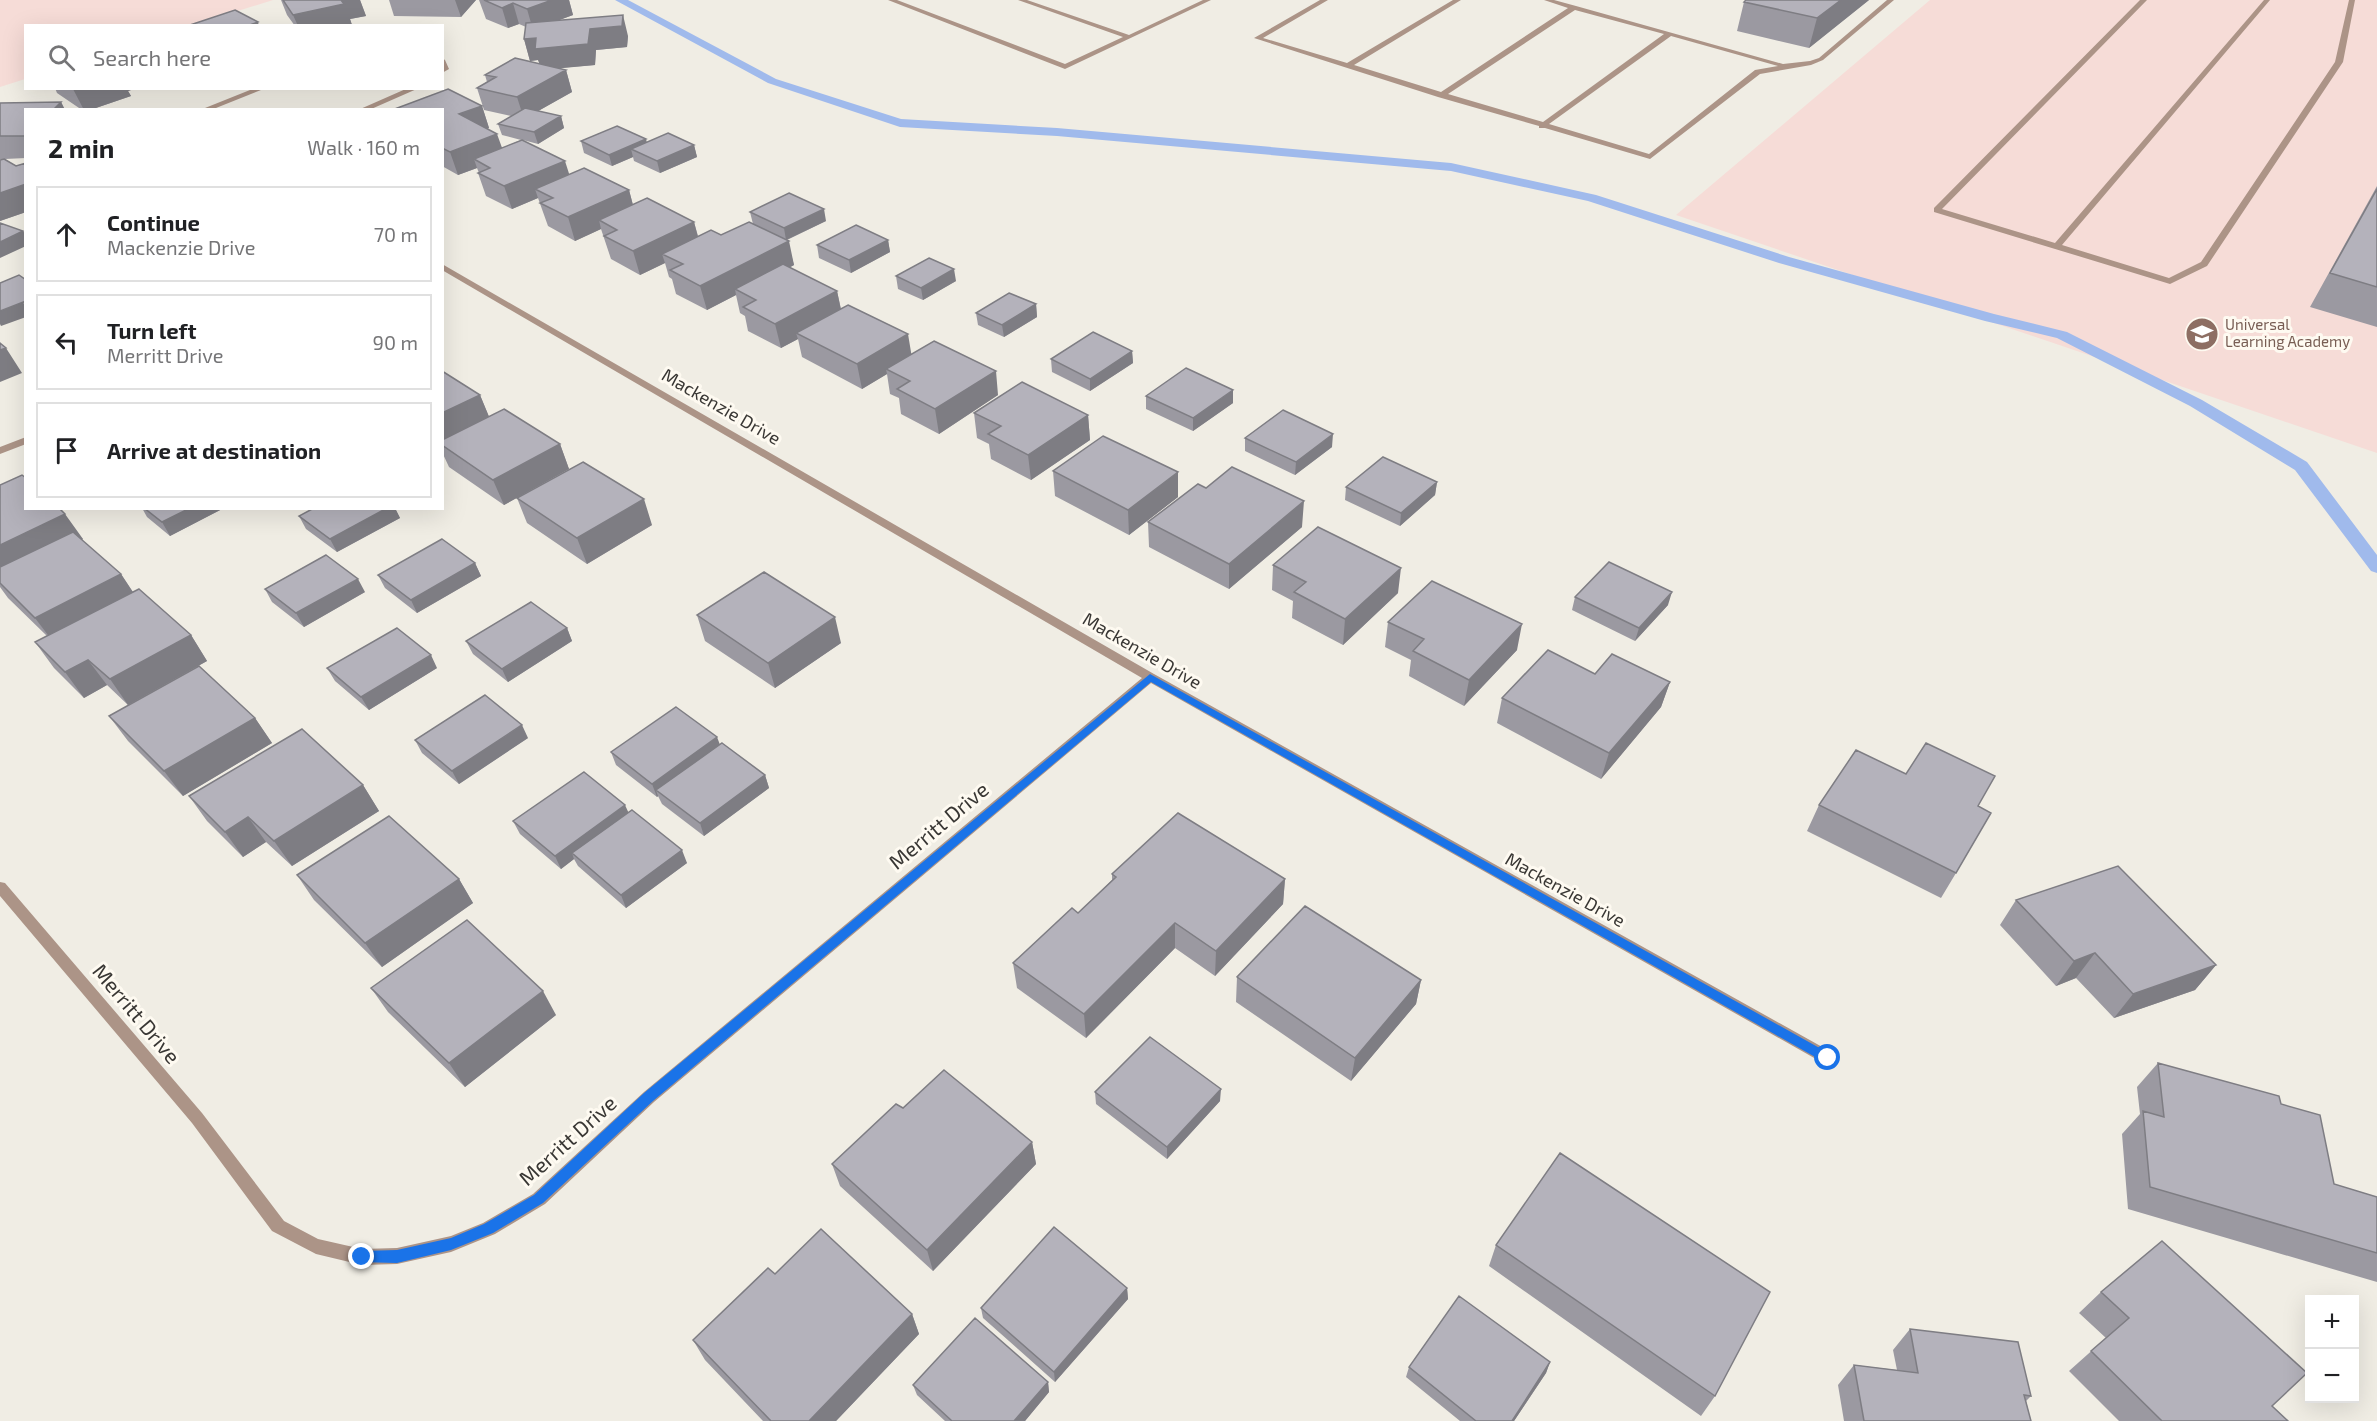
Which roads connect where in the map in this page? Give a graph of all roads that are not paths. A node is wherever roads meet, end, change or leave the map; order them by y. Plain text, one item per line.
1 (891, 0) edge
2 (1021, 0) edge
3 (1209, 0) edge
4 (1325, 0) edge
5 (1458, 0) edge
6 (1547, 0) edge
7 (1891, 0) edge
8 (2144, 0) edge
9 (2267, 0) edge
10 (2352, 0) edge
11 (1574, 7) junction
12 (1669, 34) junction
13 (1129, 37) junction
14 (1347, 66) junction
15 (1785, 66) junction
16 (258, 90) edge
17 (411, 90) edge
18 (1441, 95) junction
19 (208, 108) edge
20 (366, 108) edge
21 (1542, 126) junction
22 (2057, 246) junction
23 (444, 267) edge
24 (24, 441) edge
25 (0, 451) edge
26 (1150, 677) junction
27 (0, 886) edge
28 (1828, 1058) dead end

1 - 13 street
2 - 13 street
3 - 13 street
4 - 14 street
5 - 14 street
6 - 11 street
7 - 15 street
8 - 22 street
9 - 22 street
10 - 22 street
11 - 12 street
11 - 18 street
12 - 15 street
12 - 21 street
14 - 18 street
15 - 21 street
16 - 19 street
17 - 20 street
18 - 21 street
23 - 26 street, Mackenzie Drive
24 - 25 street
26 - 27 street, Merritt Drive
26 - 28 street, Mackenzie Drive

